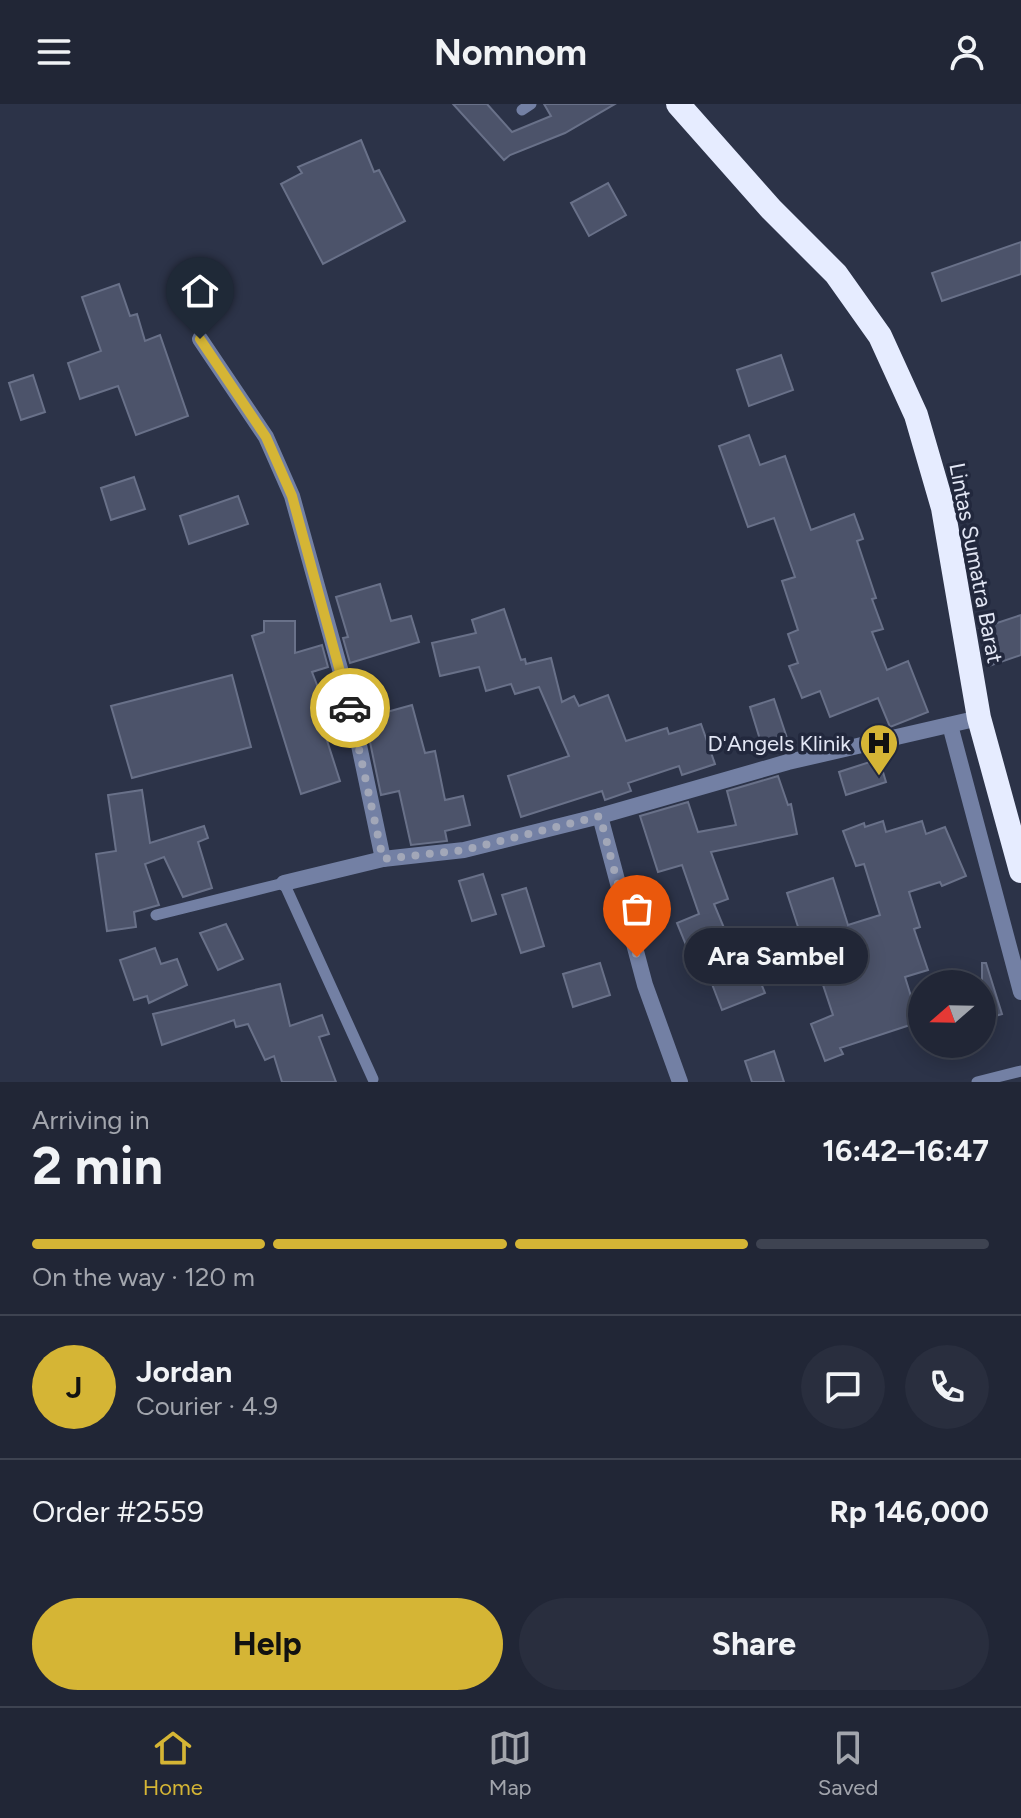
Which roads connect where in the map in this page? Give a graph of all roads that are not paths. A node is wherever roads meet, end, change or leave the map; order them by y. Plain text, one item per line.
1 (678, 104) edge
2 (200, 339) dead end
3 (979, 718) junction
4 (950, 725) junction
5 (600, 816) junction
6 (383, 859) junction
7 (1021, 871) edge
8 (284, 883) junction
9 (156, 915) dead end
10 (1021, 992) edge
11 (1021, 1071) edge
12 (373, 1079) dead end
13 (680, 1082) edge
14 (977, 1082) edge

1 - 3 highway, Lintas Sumatra Barat
2 - 6 street
3 - 4 street
3 - 7 highway, Lintas Sumatra Barat
4 - 5 street
4 - 10 street
5 - 6 street
5 - 13 street
6 - 8 street
8 - 9 lane
8 - 12 lane
11 - 14 lane

